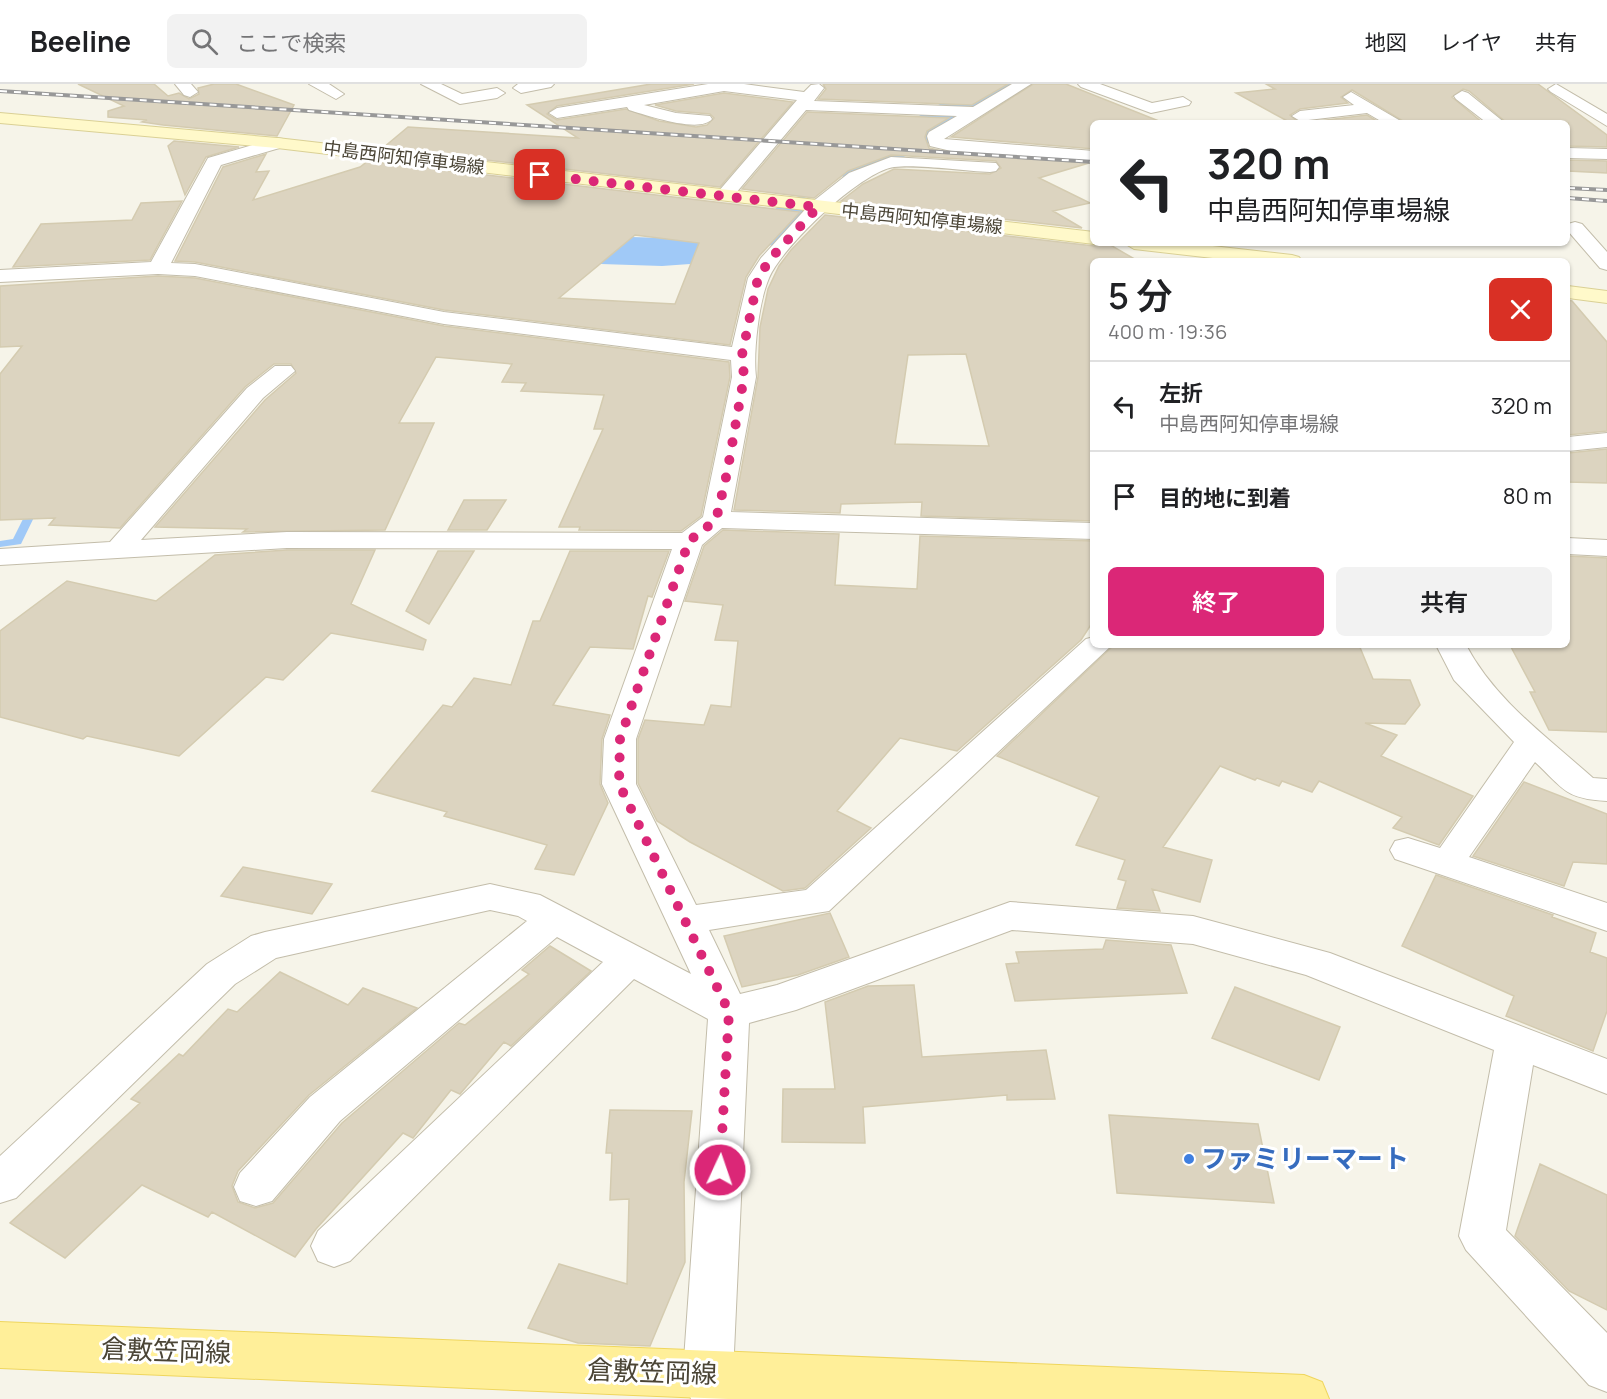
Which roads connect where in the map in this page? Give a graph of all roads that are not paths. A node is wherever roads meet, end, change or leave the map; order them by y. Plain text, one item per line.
1 (317, 84) edge
2 (429, 84) edge
3 (546, 84) edge
4 (819, 84) edge
5 (1023, 84) edge
6 (1086, 84) edge
7 (521, 88) dead end
8 (1556, 89) dead end
9 (922, 92) dead end
10 (497, 93) dead end
11 (1345, 93) dead end
12 (336, 94) dead end
13 (1462, 96) dead end
14 (639, 100) junction
15 (806, 101) junction
16 (1183, 102) dead end
17 (905, 108) junction
18 (1370, 108) junction
19 (972, 112) junction
20 (557, 113) dead end
21 (1300, 116) edge
22 (0, 118) edge
23 (704, 119) dead end
24 (1391, 120) edge
25 (1493, 120) edge
26 (1607, 121) edge
27 (278, 142) junction
28 (1570, 153) edge
29 (1607, 154) edge
30 (1090, 156) edge
31 (990, 166) dead end
32 (724, 196) junction
33 (818, 207) junction
34 (1575, 228) dead end
35 (1090, 238) edge
36 (1160, 246) edge
37 (1266, 258) edge
38 (1607, 264) edge
39 (158, 268) junction
40 (0, 276) edge
41 (1570, 292) edge
42 (1607, 297) edge
43 (742, 355) junction
44 (283, 370) dead end
45 (1607, 440) edge
46 (1570, 444) edge
47 (716, 520) junction
48 (1090, 531) edge
49 (689, 541) junction
50 (1570, 546) edge
51 (1607, 548) edge
52 (118, 550) junction
53 (0, 557) edge
54 (1094, 648) edge
55 (1452, 648) edge
56 (1532, 741) junction
57 (1607, 790) edge
58 (1458, 848) dead end
59 (1408, 850) dead end
60 (1607, 917) edge
61 (554, 919) junction
62 (685, 920) junction
63 (630, 959) junction
64 (729, 1012) junction
65 (1515, 1041) junction
66 (1607, 1077) edge
67 (0, 1184) edge
68 (256, 1187) dead end
69 (334, 1246) dead end
70 (0, 1344) edge
71 (1607, 1368) edge
72 (712, 1386) edge
73 (1304, 1399) edge

1 - 12 street
2 - 10 street
3 - 7 street
4 - 15 street
5 - 19 street
6 - 16 street
8 - 26 street
9 - 17 street
11 - 18 street
13 - 25 street
14 - 15 street
14 - 20 street
14 - 23 street
15 - 17 street
15 - 32 street
17 - 19 street
18 - 21 street
18 - 24 street
19 - 30 street
22 - 27 main road, 中島西阿知停車場線
27 - 32 main road, 中島西阿知停車場線
27 - 39 street
28 - 29 street
31 - 33 street
32 - 33 main road, 中島西阿知停車場線
33 - 35 main road, 中島西阿知停車場線
33 - 43 street
34 - 38 street
36 - 37 main road
39 - 40 street
39 - 43 street
41 - 42 main road
43 - 47 street
44 - 52 street
45 - 46 street
47 - 48 street
47 - 49 street
49 - 52 street
49 - 62 street
50 - 51 street
52 - 53 street
54 - 62 street
55 - 56 street
56 - 57 street
56 - 58 street
59 - 60 street
61 - 63 street
61 - 67 street
61 - 68 street
62 - 64 street
63 - 64 street
63 - 69 street
64 - 65 street
64 - 72 street
65 - 66 street
65 - 71 street
70 - 72 main road, 倉敷笠岡線
72 - 73 main road, 倉敷笠岡線

